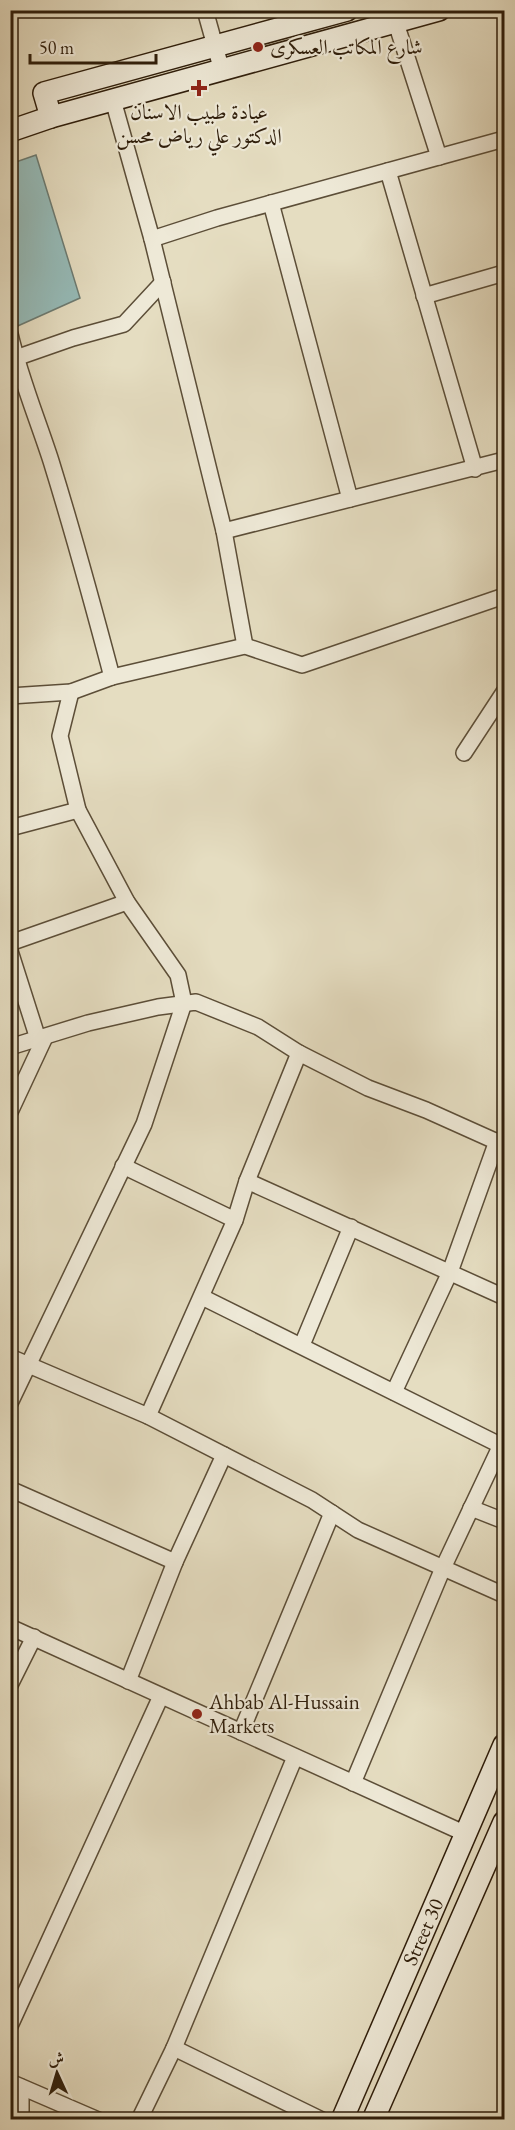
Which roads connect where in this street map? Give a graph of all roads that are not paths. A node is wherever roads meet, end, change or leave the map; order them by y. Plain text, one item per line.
1 (205, 10) edge
2 (439, 10) edge
3 (336, 12) edge
4 (396, 23) junction
5 (339, 39) junction
6 (216, 45) junction
7 (222, 71) junction
8 (113, 100) junction
9 (51, 117) junction
10 (10, 131) edge
11 (504, 139) edge
12 (439, 157) junction
13 (388, 171) junction
14 (271, 203) junction
15 (152, 239) junction
16 (504, 273) edge
17 (163, 282) junction
18 (424, 296) junction
19 (10, 334) edge
20 (13, 359) edge
21 (504, 460) edge
22 (475, 469) junction
23 (350, 499) junction
24 (224, 531) junction
25 (504, 596) edge
26 (244, 646) junction
27 (112, 677) junction
28 (71, 692) junction
29 (504, 692) edge
30 (10, 696) edge
31 (464, 753) dead end
32 (78, 810) junction
33 (10, 828) edge
34 (127, 902) junction
35 (10, 943) edge
36 (10, 951) edge
37 (184, 1004) junction
38 (41, 1038) junction
39 (10, 1047) edge
40 (299, 1053) junction
41 (10, 1112) edge
42 (501, 1143) edge
43 (123, 1166) junction
44 (247, 1180) junction
45 (235, 1220) junction
46 (351, 1227) junction
47 (450, 1272) junction
48 (202, 1297) junction
49 (504, 1297) edge
50 (302, 1346) junction
51 (10, 1357) edge
52 (28, 1365) junction
53 (394, 1392) junction
54 (10, 1403) edge
55 (148, 1416) junction
56 (503, 1446) edge
57 (224, 1455) junction
58 (10, 1489) edge
59 (471, 1508) junction
60 (332, 1513) junction
61 (504, 1521) edge
62 (174, 1562) junction
63 (443, 1568) junction
64 (504, 1595) edge
65 (10, 1627) edge
66 (34, 1637) junction
67 (128, 1681) junction
68 (10, 1685) edge
69 (161, 1696) junction
70 (241, 1732) junction
71 (504, 1745) edge
72 (295, 1757) junction
73 (353, 1783) junction
74 (504, 1822) edge
75 (466, 1834) junction
76 (10, 2026) edge
77 (174, 2048) junction
78 (16, 2085) edge
79 (21, 2120) edge
80 (98, 2120) edge
81 (139, 2120) edge
82 (322, 2120) edge
83 (342, 2120) edge
84 (373, 2120) edge

1 - 6 street
2 - 4 street
3 - 5 street
3 - 6 street
4 - 5 street
4 - 12 street
5 - 7 street
6 - 7 street
6 - 9 street
7 - 8 street
8 - 9 street
8 - 15 street
9 - 10 street
11 - 12 street
12 - 13 street
13 - 14 street
13 - 18 street
14 - 15 street
14 - 23 street
15 - 17 street
16 - 18 street
17 - 20 street
17 - 24 street
18 - 22 street
19 - 20 street
20 - 27 street
21 - 22 street
22 - 23 street
23 - 24 street
24 - 26 street
25 - 26 street
26 - 27 street
27 - 28 street
28 - 30 street
28 - 32 street
29 - 31 street
32 - 33 street
32 - 34 street
34 - 35 street
34 - 37 street
36 - 38 street
37 - 38 street
37 - 40 street
37 - 43 street
38 - 39 street
38 - 41 street
40 - 42 street
40 - 44 street
42 - 47 street
43 - 45 street
43 - 52 street
44 - 45 street
44 - 46 street
45 - 48 street
46 - 47 street
46 - 50 street
47 - 49 street
47 - 53 street
48 - 50 street
48 - 55 street
50 - 53 street
51 - 52 street
52 - 54 street
52 - 55 street
53 - 56 street
55 - 57 street
56 - 59 street
57 - 60 street
57 - 62 street
58 - 62 street
59 - 61 street
59 - 63 street
60 - 63 street
60 - 70 street
62 - 67 street
63 - 64 street
63 - 73 street
65 - 66 street
66 - 67 street
66 - 68 street
67 - 69 street
69 - 70 street
69 - 76 street
70 - 72 street
71 - 75 street, Street 30
72 - 73 street
72 - 77 street
73 - 75 street
74 - 84 street, Street 30
75 - 83 street, Street 30
77 - 81 street
77 - 82 street
78 - 79 street
78 - 80 street

